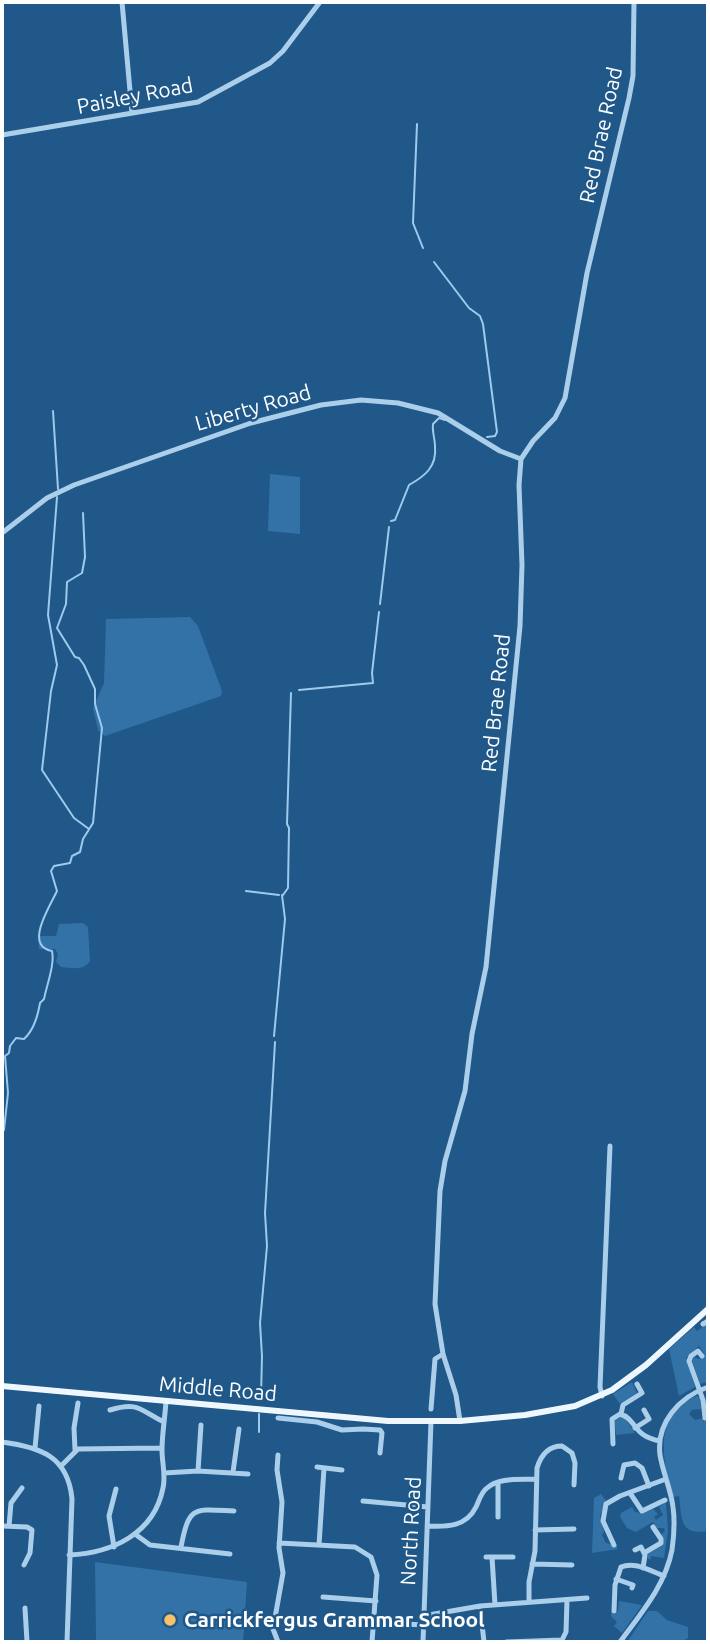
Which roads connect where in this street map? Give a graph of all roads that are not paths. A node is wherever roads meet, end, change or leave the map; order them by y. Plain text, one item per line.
1 (122, 2) edge
2 (320, 2) edge
3 (634, 2) edge
4 (132, 113) junction
5 (2, 135) edge
6 (521, 459) junction
7 (2, 533) edge
8 (610, 1146) dead end
9 (708, 1309) edge
10 (443, 1354) junction
11 (702, 1356) dead end
12 (637, 1384) dead end
13 (2, 1386) edge
14 (708, 1387) edge
15 (699, 1391) junction
16 (602, 1396) junction
17 (166, 1401) junction
18 (78, 1402) dead end
19 (39, 1406) dead end
20 (431, 1409) dead end
21 (110, 1410) dead end
22 (644, 1410) dead end
23 (621, 1414) junction
24 (278, 1418) dead end
25 (343, 1418) junction
26 (705, 1418) dead end
27 (431, 1421) junction
28 (460, 1421) junction
29 (164, 1422) junction
30 (201, 1425) dead end
31 (635, 1428) junction
32 (239, 1429) dead end
33 (342, 1430) junction
34 (623, 1437) dead end
35 (660, 1441) junction
36 (2, 1443) edge
37 (35, 1448) junction
38 (162, 1448) junction
39 (75, 1450) junction
40 (380, 1452) dead end
41 (278, 1455) dead end
42 (61, 1466) junction
43 (342, 1470) dead end
44 (198, 1471) junction
45 (233, 1472) junction
46 (164, 1473) junction
47 (248, 1474) dead end
48 (621, 1478) dead end
49 (536, 1479) junction
50 (666, 1479) junction
51 (498, 1482) junction
52 (574, 1485) dead end
53 (649, 1486) junction
54 (22, 1488) dead end
55 (116, 1489) dead end
56 (629, 1493) junction
57 (665, 1500) dead end
58 (363, 1501) dead end
59 (655, 1505) junction
60 (428, 1507) junction
61 (234, 1511) dead end
62 (660, 1513) dead end
63 (498, 1517) dead end
64 (5, 1526) edge
65 (427, 1526) junction
66 (653, 1527) dead end
67 (574, 1529) dead end
68 (535, 1530) junction
69 (664, 1530) dead end
70 (135, 1534) junction
71 (657, 1534) junction
72 (279, 1543) junction
73 (319, 1545) junction
74 (614, 1545) dead end
75 (114, 1546) junction
76 (181, 1547) junction
77 (635, 1550) dead end
78 (645, 1553) junction
79 (230, 1554) dead end
80 (69, 1555) junction
81 (513, 1556) dead end
82 (532, 1564) junction
83 (572, 1564) dead end
84 (24, 1565) dead end
85 (643, 1568) junction
86 (663, 1576) junction
87 (616, 1579) junction
88 (633, 1585) dead end
89 (323, 1597) dead end
90 (587, 1598) dead end
91 (566, 1600) junction
92 (376, 1601) junction
93 (529, 1602) junction
94 (480, 1605) junction
95 (495, 1605) junction
96 (25, 1608) dead end
97 (614, 1611) dead end
98 (423, 1616) junction
99 (375, 1622) junction
100 (422, 1625) junction
101 (27, 1642) edge
102 (67, 1642) edge
103 (278, 1642) edge
104 (372, 1642) edge
105 (423, 1642) edge
106 (484, 1642) edge
107 (506, 1642) edge
108 (620, 1642) edge

1 - 4 street
2 - 4 street, Paisley Road
3 - 6 street, Red Brae Road
4 - 5 street, Paisley Road
6 - 7 street, Liberty Road
6 - 10 street, Red Brae Road
8 - 16 street
9 - 16 main road, Middle Road
10 - 20 street
10 - 28 street, Red Brae Road
11 - 15 street
12 - 23 street
13 - 17 main road, Middle Road
14 - 15 street
15 - 26 street
15 - 35 street
16 - 28 main road, Middle Road
17 - 25 main road, Middle Road
17 - 29 street
18 - 39 street
19 - 37 street
21 - 29 street
22 - 31 street
23 - 31 street
23 - 34 street
24 - 33 street
25 - 27 main road, Middle Road
25 - 33 street
27 - 28 main road, Middle Road
27 - 60 street, North Road
29 - 38 street
30 - 44 street
31 - 35 street
32 - 45 street
33 - 40 street
35 - 50 street
36 - 37 street
37 - 42 street
38 - 39 street
38 - 46 street
39 - 42 street
41 - 72 street
42 - 80 street
43 - 73 street
44 - 45 street
44 - 46 street
45 - 47 street
46 - 70 street
48 - 53 street
49 - 51 street
49 - 52 street
49 - 68 street
50 - 53 street
50 - 86 street
51 - 63 street
51 - 65 street
53 - 56 street
54 - 64 street
55 - 75 street
56 - 59 street
56 - 74 street
57 - 59 street
58 - 60 street
59 - 62 street
60 - 65 street, North Road
61 - 76 street
64 - 84 street
65 - 98 street, North Road
66 - 71 street
67 - 68 street
68 - 82 street
69 - 71 street
70 - 75 street
70 - 76 street
71 - 78 street
72 - 73 street
72 - 103 street
73 - 92 street
75 - 80 street
76 - 79 street
77 - 78 street
78 - 85 street
80 - 102 street
81 - 95 street
82 - 83 street
82 - 93 street
85 - 86 street
85 - 87 street
86 - 108 street
87 - 88 street
87 - 97 street
89 - 92 street
90 - 91 street
91 - 93 street
91 - 107 street
92 - 99 street
93 - 95 street
94 - 95 street
94 - 98 street
94 - 106 street
96 - 101 street
98 - 100 street, North Road
99 - 100 street
99 - 104 street
100 - 105 street, North Road

